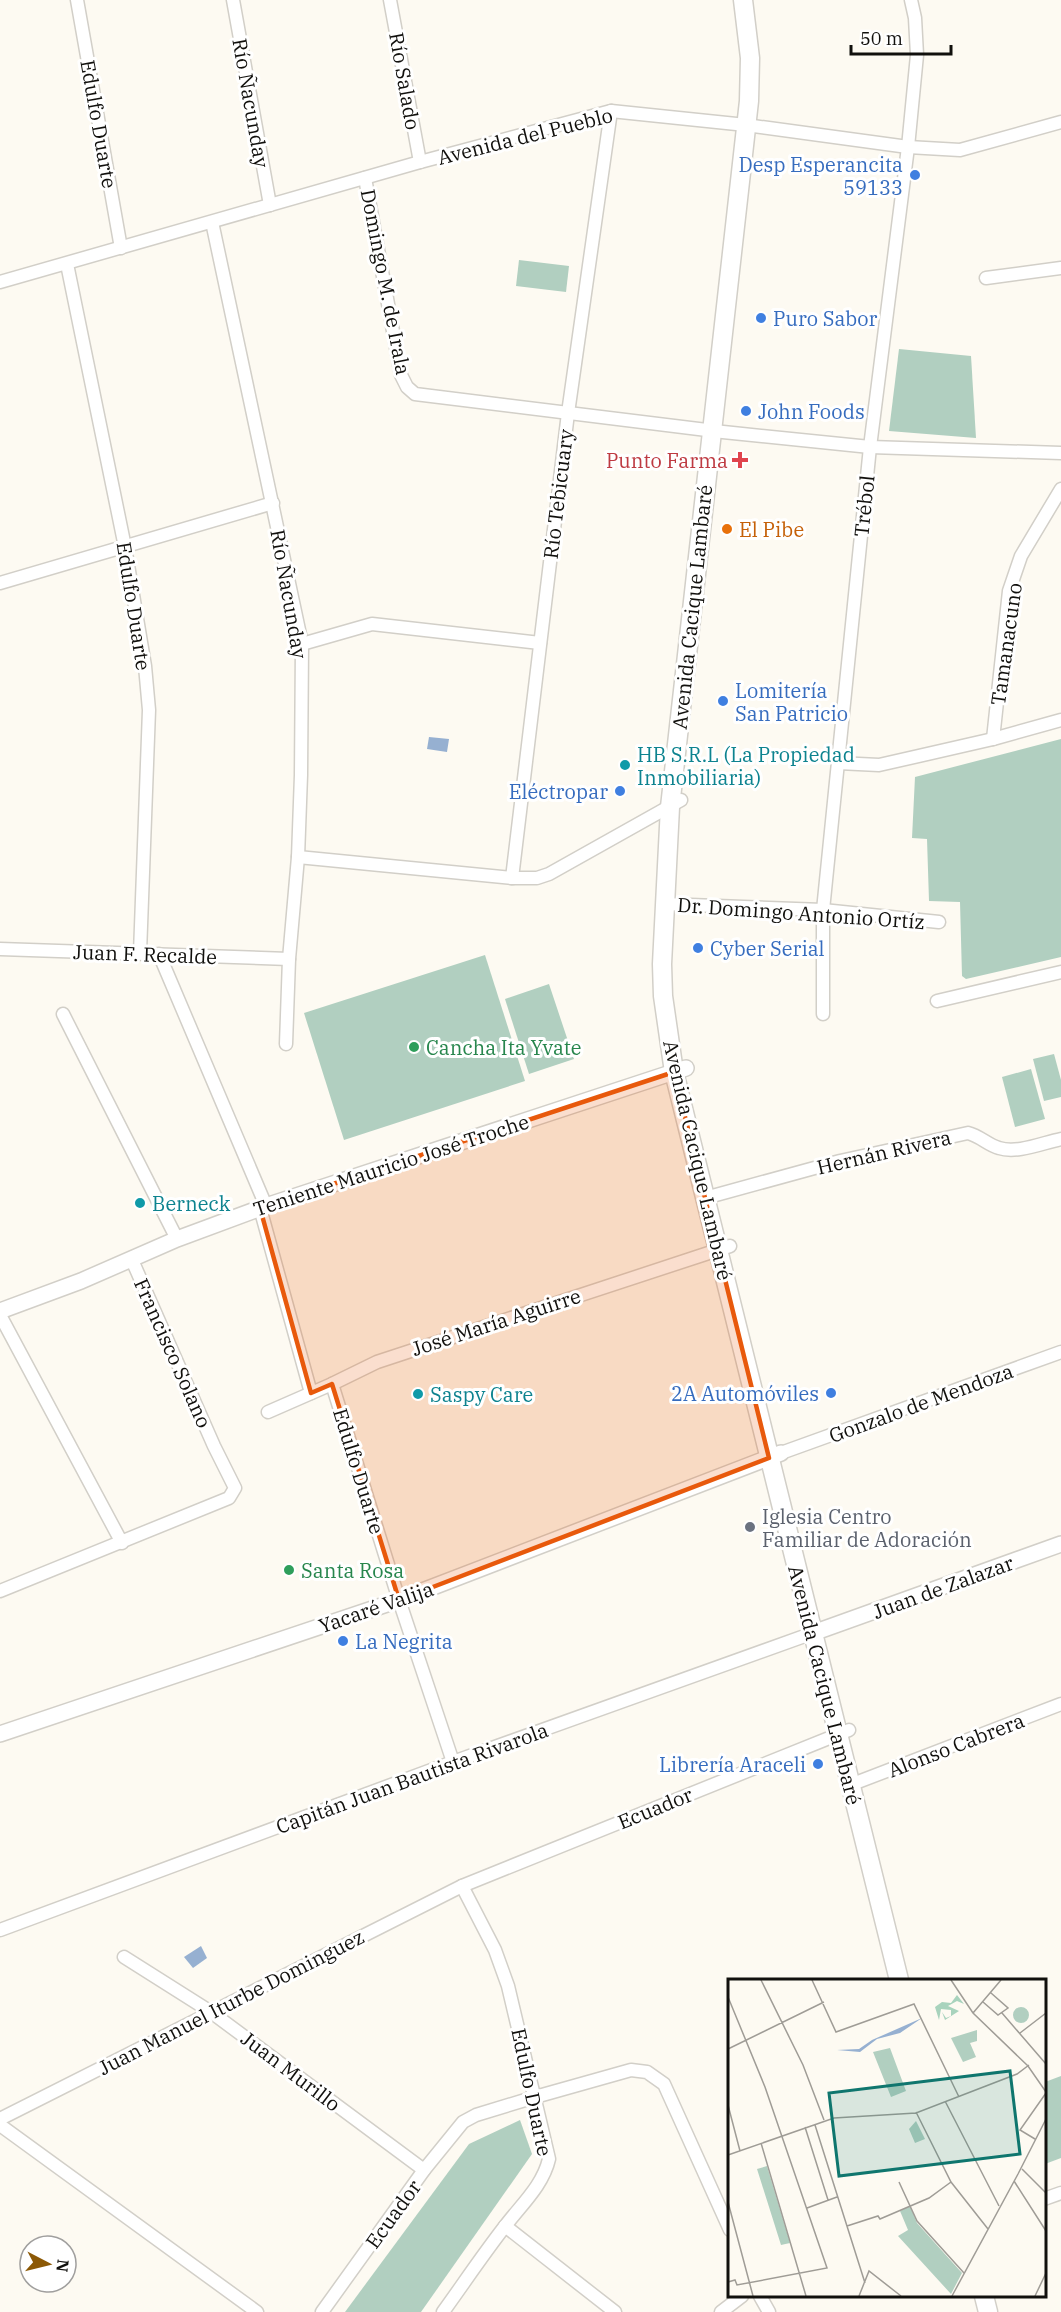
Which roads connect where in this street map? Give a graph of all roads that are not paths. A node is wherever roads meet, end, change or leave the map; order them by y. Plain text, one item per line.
1 (77, 0) edge
2 (233, 0) edge
3 (390, 0) edge
4 (743, 0) edge
5 (755, 0) edge
6 (911, 0) edge
7 (610, 111) junction
8 (1061, 122) edge
9 (752, 126) junction
10 (908, 147) junction
11 (420, 162) junction
12 (365, 178) junction
13 (270, 205) junction
14 (212, 222) junction
15 (121, 248) junction
16 (67, 264) junction
17 (1061, 268) edge
18 (986, 278) dead end
19 (0, 282) edge
20 (568, 413) junction
21 (718, 431) junction
22 (870, 447) junction
23 (1061, 453) edge
24 (1061, 489) edge
25 (273, 503) junction
26 (125, 547) junction
27 (0, 583) edge
28 (540, 643) junction
29 (302, 644) junction
30 (1061, 720) edge
31 (993, 739) junction
32 (838, 763) junction
33 (677, 794) junction
34 (298, 857) junction
35 (512, 878) junction
36 (670, 904) junction
37 (823, 910) junction
38 (939, 922) dead end
39 (0, 949) edge
40 (140, 953) junction
41 (159, 954) junction
42 (289, 959) junction
43 (1061, 972) edge
44 (936, 1001) dead end
45 (63, 1014) dead end
46 (823, 1014) dead end
47 (286, 1044) dead end
48 (680, 1070) junction
49 (1061, 1139) edge
50 (711, 1196) junction
51 (263, 1207) junction
52 (177, 1239) junction
53 (724, 1248) junction
54 (132, 1260) junction
55 (0, 1313) edge
56 (1061, 1352) edge
57 (332, 1384) junction
58 (311, 1394) junction
59 (268, 1412) dead end
60 (775, 1455) junction
61 (122, 1543) junction
62 (1061, 1544) edge
63 (0, 1591) edge
64 (399, 1600) junction
65 (819, 1632) junction
66 (1061, 1704) edge
67 (843, 1732) junction
68 (0, 1734) edge
69 (453, 1762) junction
70 (856, 1783) junction
71 (462, 1886) junction
72 (0, 1930) edge
73 (124, 1957) dead end
74 (899, 1979) edge
75 (911, 1979) edge
76 (211, 2012) junction
77 (535, 2097) junction
78 (0, 2119) edge
79 (0, 2125) edge
80 (424, 2170) junction
81 (1061, 2193) edge
82 (1046, 2198) edge
83 (505, 2226) junction
84 (728, 2228) edge
85 (740, 2297) edge
86 (761, 2297) edge
87 (984, 2297) edge
88 (257, 2312) edge
89 (322, 2312) edge
90 (443, 2312) edge
91 (615, 2312) edge
92 (721, 2312) edge
93 (769, 2312) edge
94 (988, 2312) edge

1 - 15 street, Edulfo Duarte
2 - 13 street, Río Ñacunday
3 - 11 street, Río Salado
4 - 9 main road, Avenida Cacique Lambaré
5 - 9 main road, Avenida Cacique Lambaré
6 - 10 street, Trébol
7 - 9 street, Avenida del Pueblo
7 - 11 street, Avenida del Pueblo
7 - 20 street, Río Tebicuary
8 - 10 street, Avenida del Pueblo
9 - 10 street, Avenida del Pueblo
9 - 21 main road, Avenida Cacique Lambaré
10 - 22 street, Trébol
11 - 12 street, Avenida del Pueblo
12 - 13 street, Avenida del Pueblo
12 - 20 street, Domingo M. de Irala
13 - 14 street, Avenida del Pueblo
14 - 15 street, Avenida del Pueblo
14 - 25 street, Río Ñacunday
15 - 16 street, Avenida del Pueblo
16 - 19 street, Avenida del Pueblo
16 - 26 street, Edulfo Duarte
17 - 18 street
20 - 21 street
20 - 28 street, Río Tebicuary
21 - 22 street
21 - 33 main road, Avenida Cacique Lambaré
22 - 23 street
22 - 32 street, Trébol
24 - 31 street, Tamanacuno
25 - 26 street
25 - 29 street, Río Ñacunday
26 - 27 street
26 - 40 street, Edulfo Duarte
28 - 29 street
28 - 35 street, Río Tebicuary
29 - 34 street, Río Ñacunday
30 - 31 street
31 - 32 street
32 - 37 street, Trébol
33 - 35 street
33 - 36 main road, Avenida Cacique Lambaré
34 - 35 street
34 - 42 street, Río Ñacunday
36 - 37 street, Dr. Domingo Antonio Ortíz
36 - 48 main road, Avenida Cacique Lambaré
37 - 38 street, Dr. Domingo Antonio Ortíz
37 - 46 street, Trébol
39 - 40 street, Juan F. Recalde
40 - 41 street, Juan F. Recalde
41 - 42 street, Juan F. Recalde
41 - 51 street
42 - 47 street, Río Ñacunday
43 - 44 street
45 - 52 street
48 - 50 main road, Avenida Cacique Lambaré
48 - 51 street, Teniente Mauricio José Troche
49 - 50 street, Hernán Rivera
50 - 53 main road, Avenida Cacique Lambaré
51 - 52 street, Teniente Mauricio José Troche
51 - 58 street
52 - 54 street, Teniente Mauricio José Troche
53 - 57 street, José María Aguirre
53 - 60 main road, Avenida Cacique Lambaré
54 - 55 street, Teniente Mauricio José Troche
54 - 61 street, Francisco Solano
55 - 61 street
56 - 60 street, Gonzalo de Mendoza
57 - 58 street, José María Aguirre
57 - 64 street, Edulfo Duarte
58 - 59 street, José María Aguirre
60 - 64 street, Yacaré Valija
60 - 65 main road, Avenida Cacique Lambaré
61 - 63 street
62 - 65 street, Juan de Zalazar
64 - 68 street, Yacaré Valija
64 - 69 street, Edulfo Duarte
65 - 67 main road, Avenida Cacique Lambaré
65 - 69 street, Capitán Juan Bautista Rivarola
66 - 70 street, Alonso Cabrera
67 - 70 main road, Avenida Cacique Lambaré
67 - 71 street, Ecuador
69 - 72 street, Capitán Juan Bautista Rivarola
70 - 74 main road, Avenida Cacique Lambaré
70 - 75 main road, Avenida Cacique Lambaré
71 - 76 street, Juan Manuel Iturbe Dominguez
71 - 77 street, Edulfo Duarte
73 - 76 street, Juan Murillo
76 - 78 street, Juan Manuel Iturbe Dominguez
76 - 80 street, Juan Murillo
77 - 80 street, Ecuador
77 - 83 street, Edulfo Duarte
77 - 84 street, Ecuador
79 - 88 street
80 - 89 street, Ecuador
81 - 82 street
83 - 90 street, Edulfo Duarte
83 - 91 street
85 - 92 street
86 - 93 street
87 - 94 main road

